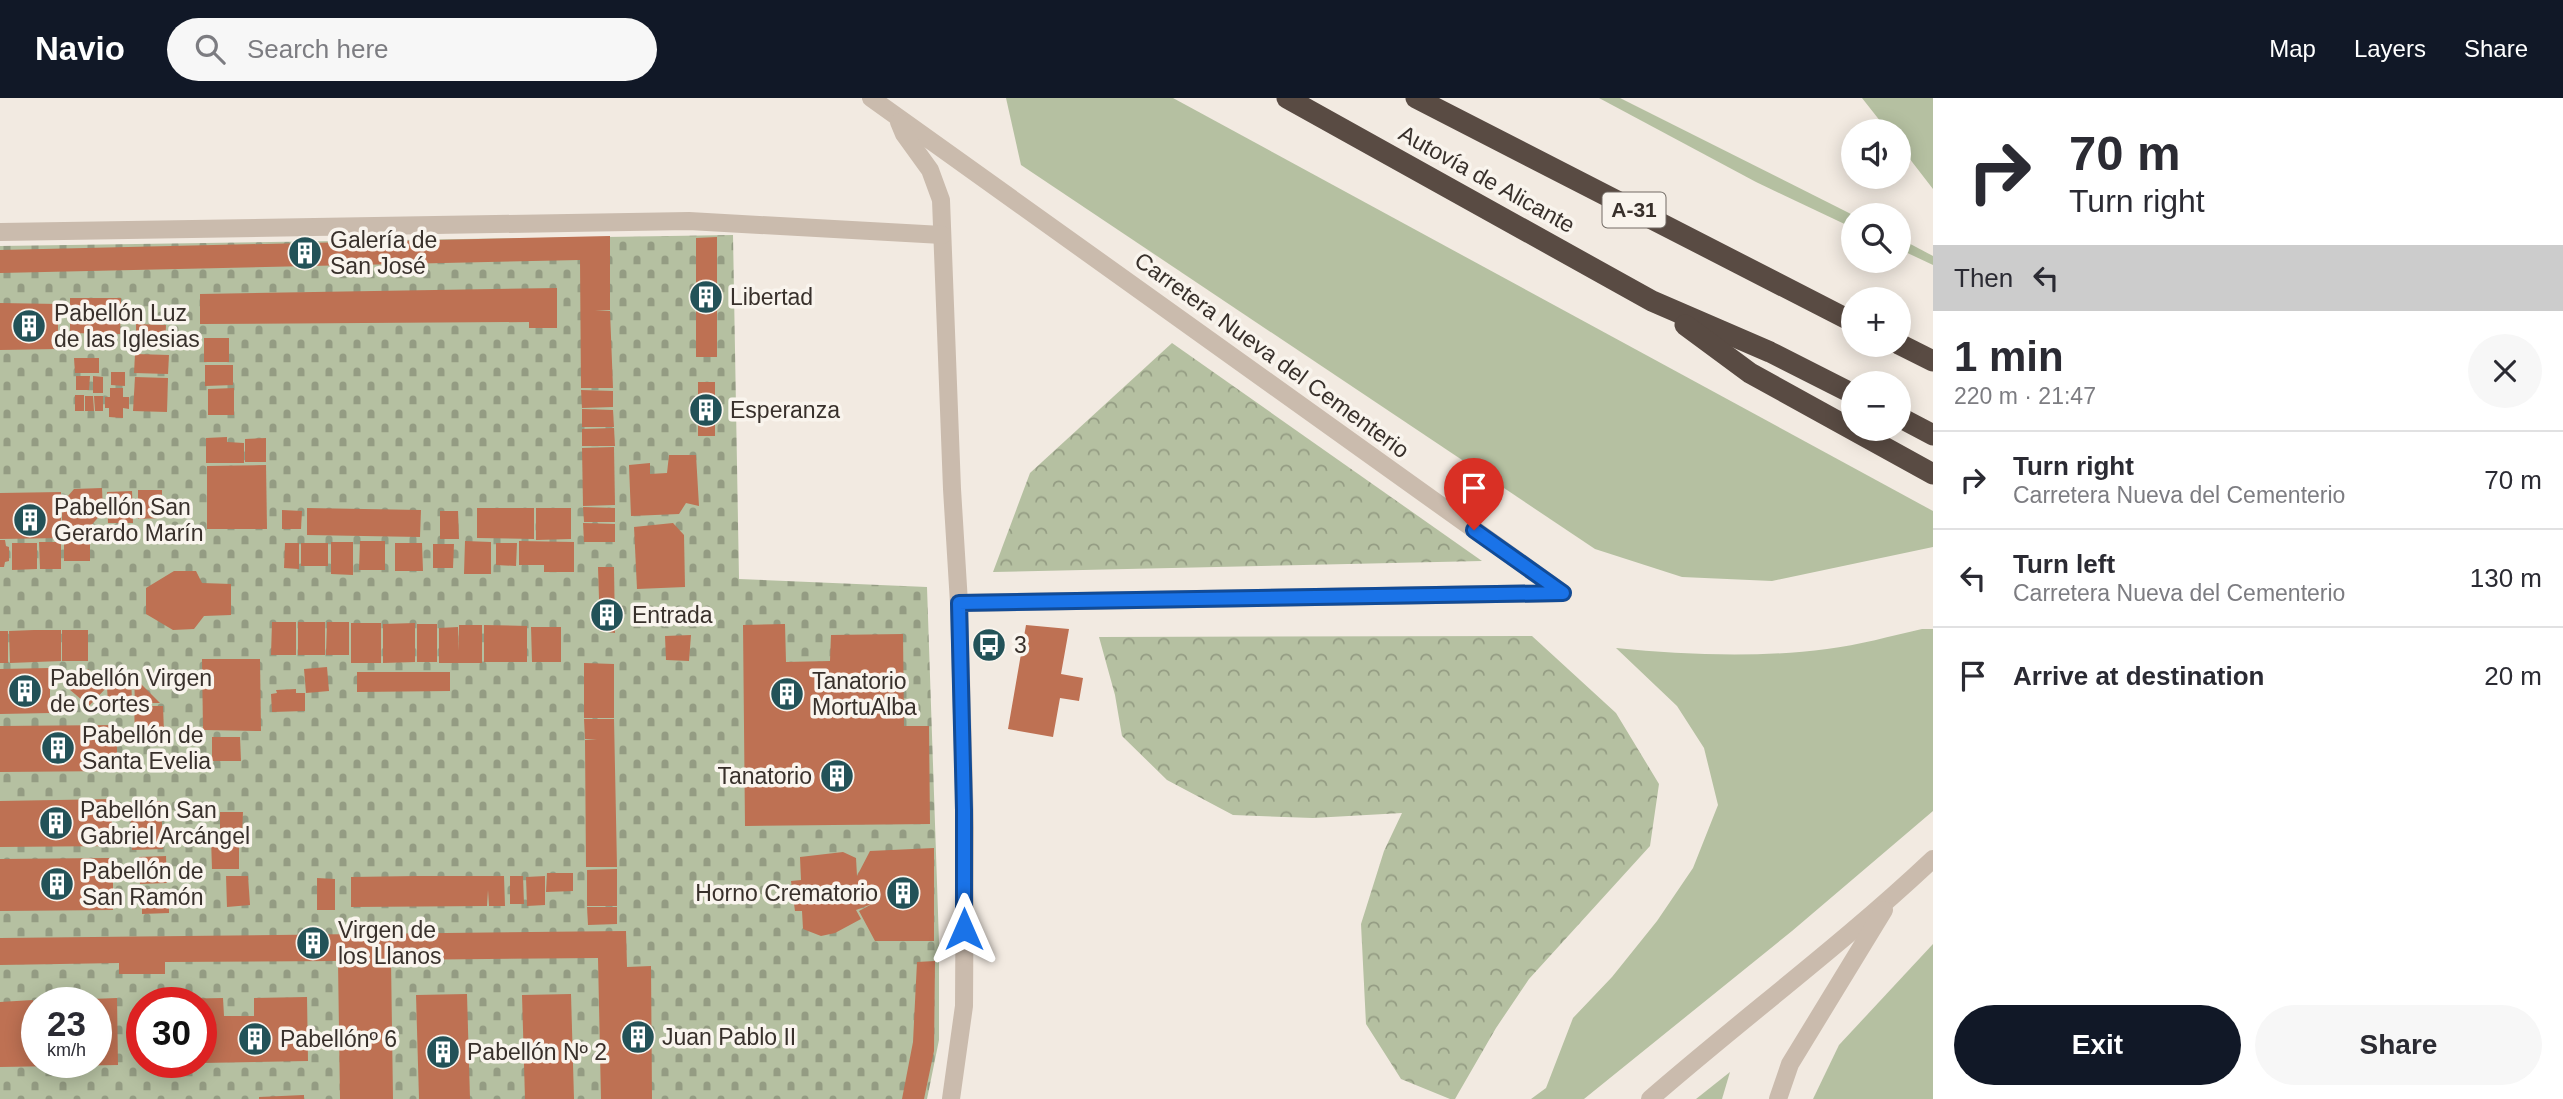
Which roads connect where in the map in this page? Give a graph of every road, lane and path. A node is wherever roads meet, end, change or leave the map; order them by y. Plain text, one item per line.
1 (871, 98) edge
2 (1287, 98) edge
3 (1416, 98) edge
4 (896, 116) junction
5 (0, 232) edge
6 (942, 234) junction
7 (1653, 301) junction
8 (1841, 316) edge
9 (1911, 350) edge
10 (1933, 361) edge
11 (1841, 388) edge
12 (1911, 423) edge
13 (1933, 435) edge
14 (1933, 474) edge
15 (959, 603) junction
16 (1933, 859) edge
17 (1892, 898) junction
18 (951, 1099) edge
19 (1650, 1099) edge
20 (1778, 1099) edge

1 - 4 street, Carretera Nueva del Cementerio
2 - 7 highway, Autovía de Alicante
3 - 8 highway, Autovía de Alicante / A-31
4 - 6 street
4 - 15 street, Carretera Nueva del Cementerio
5 - 6 street
6 - 15 street
7 - 11 highway, Autovía de Alicante
7 - 14 highway
9 - 10 highway
12 - 13 highway
15 - 18 street
16 - 17 street
17 - 19 street
17 - 20 street

